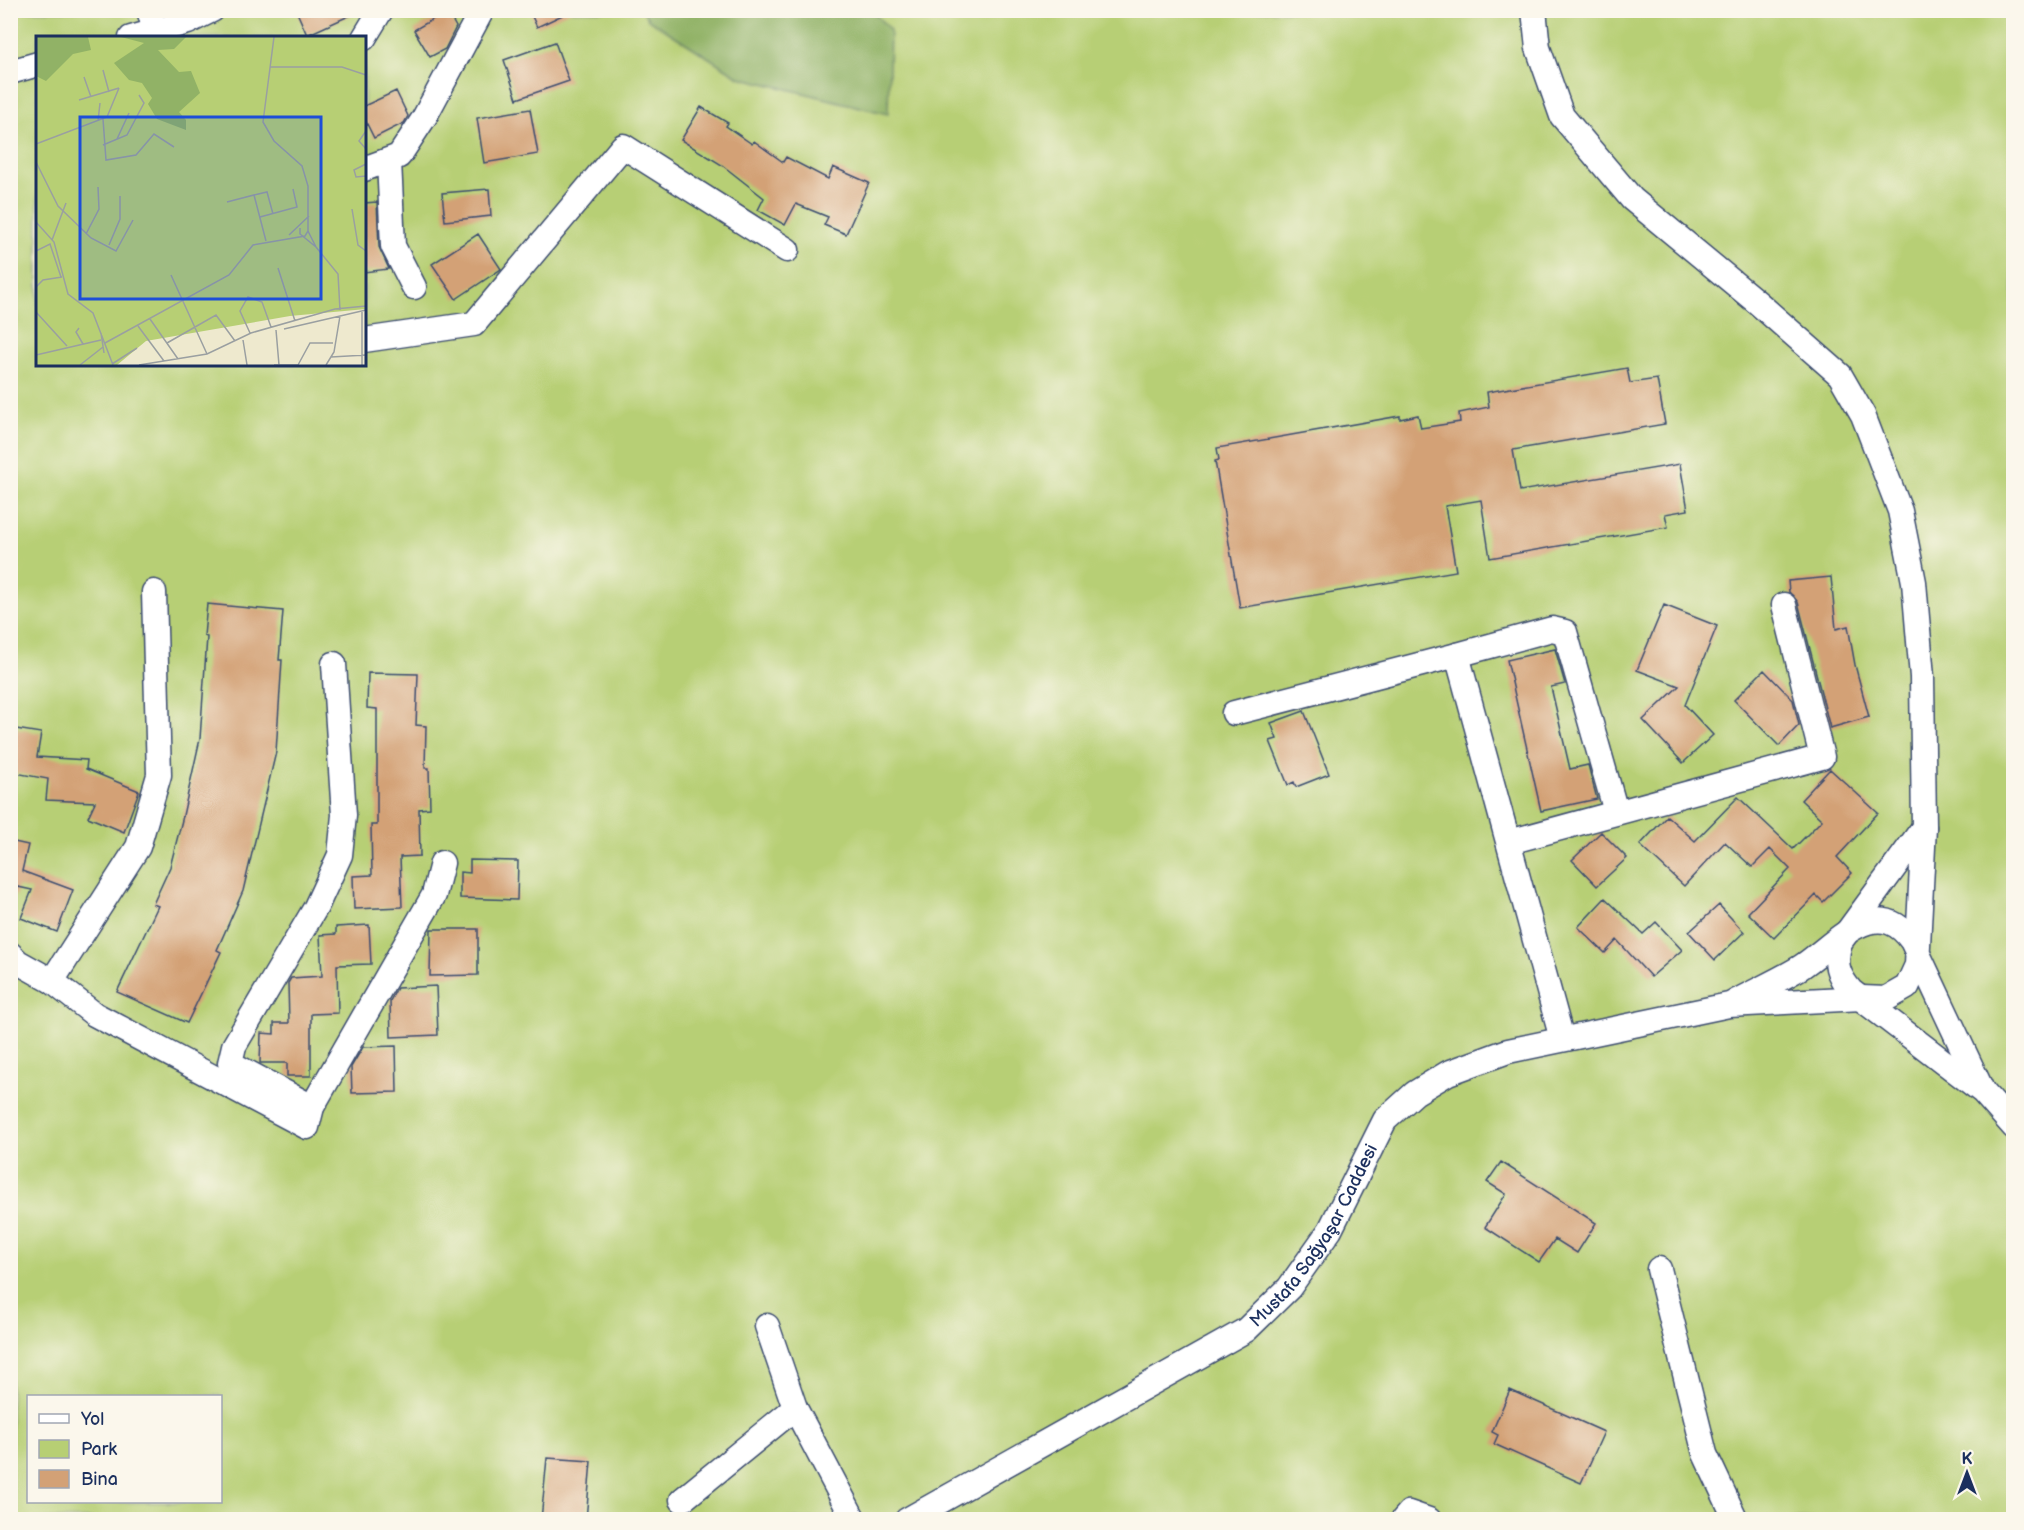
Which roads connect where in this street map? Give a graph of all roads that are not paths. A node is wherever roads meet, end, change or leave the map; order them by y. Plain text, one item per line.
1 (381, 10) edge
2 (482, 10) edge
3 (1534, 10) edge
4 (152, 21) edge
5 (201, 22) edge
6 (133, 36) edge
7 (365, 36) edge
8 (36, 65) edge
9 (10, 72) edge
10 (389, 161) junction
11 (366, 168) edge
12 (787, 250) dead end
13 (414, 287) dead end
14 (366, 340) edge
15 (154, 592) dead end
16 (1784, 605) dead end
17 (1457, 655) junction
18 (334, 664) dead end
19 (1234, 713) dead end
20 (1616, 812) junction
21 (1923, 827) junction
22 (1509, 842) junction
23 (442, 862) dead end
24 (1848, 932) junction
25 (1917, 953) junction
26 (10, 954) edge
27 (52, 981) junction
28 (1862, 998) junction
29 (1729, 1005) junction
30 (1562, 1039) junction
31 (1983, 1092) junction
32 (312, 1107) junction
33 (2013, 1127) edge
34 (1659, 1269) dead end
35 (768, 1326) dead end
36 (795, 1408) junction
37 (682, 1500) dead end
38 (854, 1520) edge
39 (907, 1520) edge
40 (1403, 1520) edge
41 (1429, 1520) edge
42 (1736, 1520) edge

1 - 7 street
2 - 10 street
3 - 21 street
4 - 5 street
4 - 6 street
8 - 9 street
10 - 11 street
10 - 13 street
12 - 14 street
15 - 27 street
16 - 20 street
17 - 19 street
17 - 20 street
17 - 22 street
18 - 32 street
20 - 22 street
21 - 24 street
21 - 25 street
22 - 30 street
23 - 32 street
24 - 25 street
24 - 28 street
24 - 29 street
25 - 28 street
25 - 31 street
26 - 27 street
27 - 32 street
28 - 29 street
28 - 31 street
29 - 30 street, Mustafa Sağyaşar Caddesi
30 - 39 street, Mustafa Sağyaşar Caddesi
31 - 33 street
34 - 42 street
35 - 36 street
36 - 37 street
36 - 38 street
40 - 41 street

